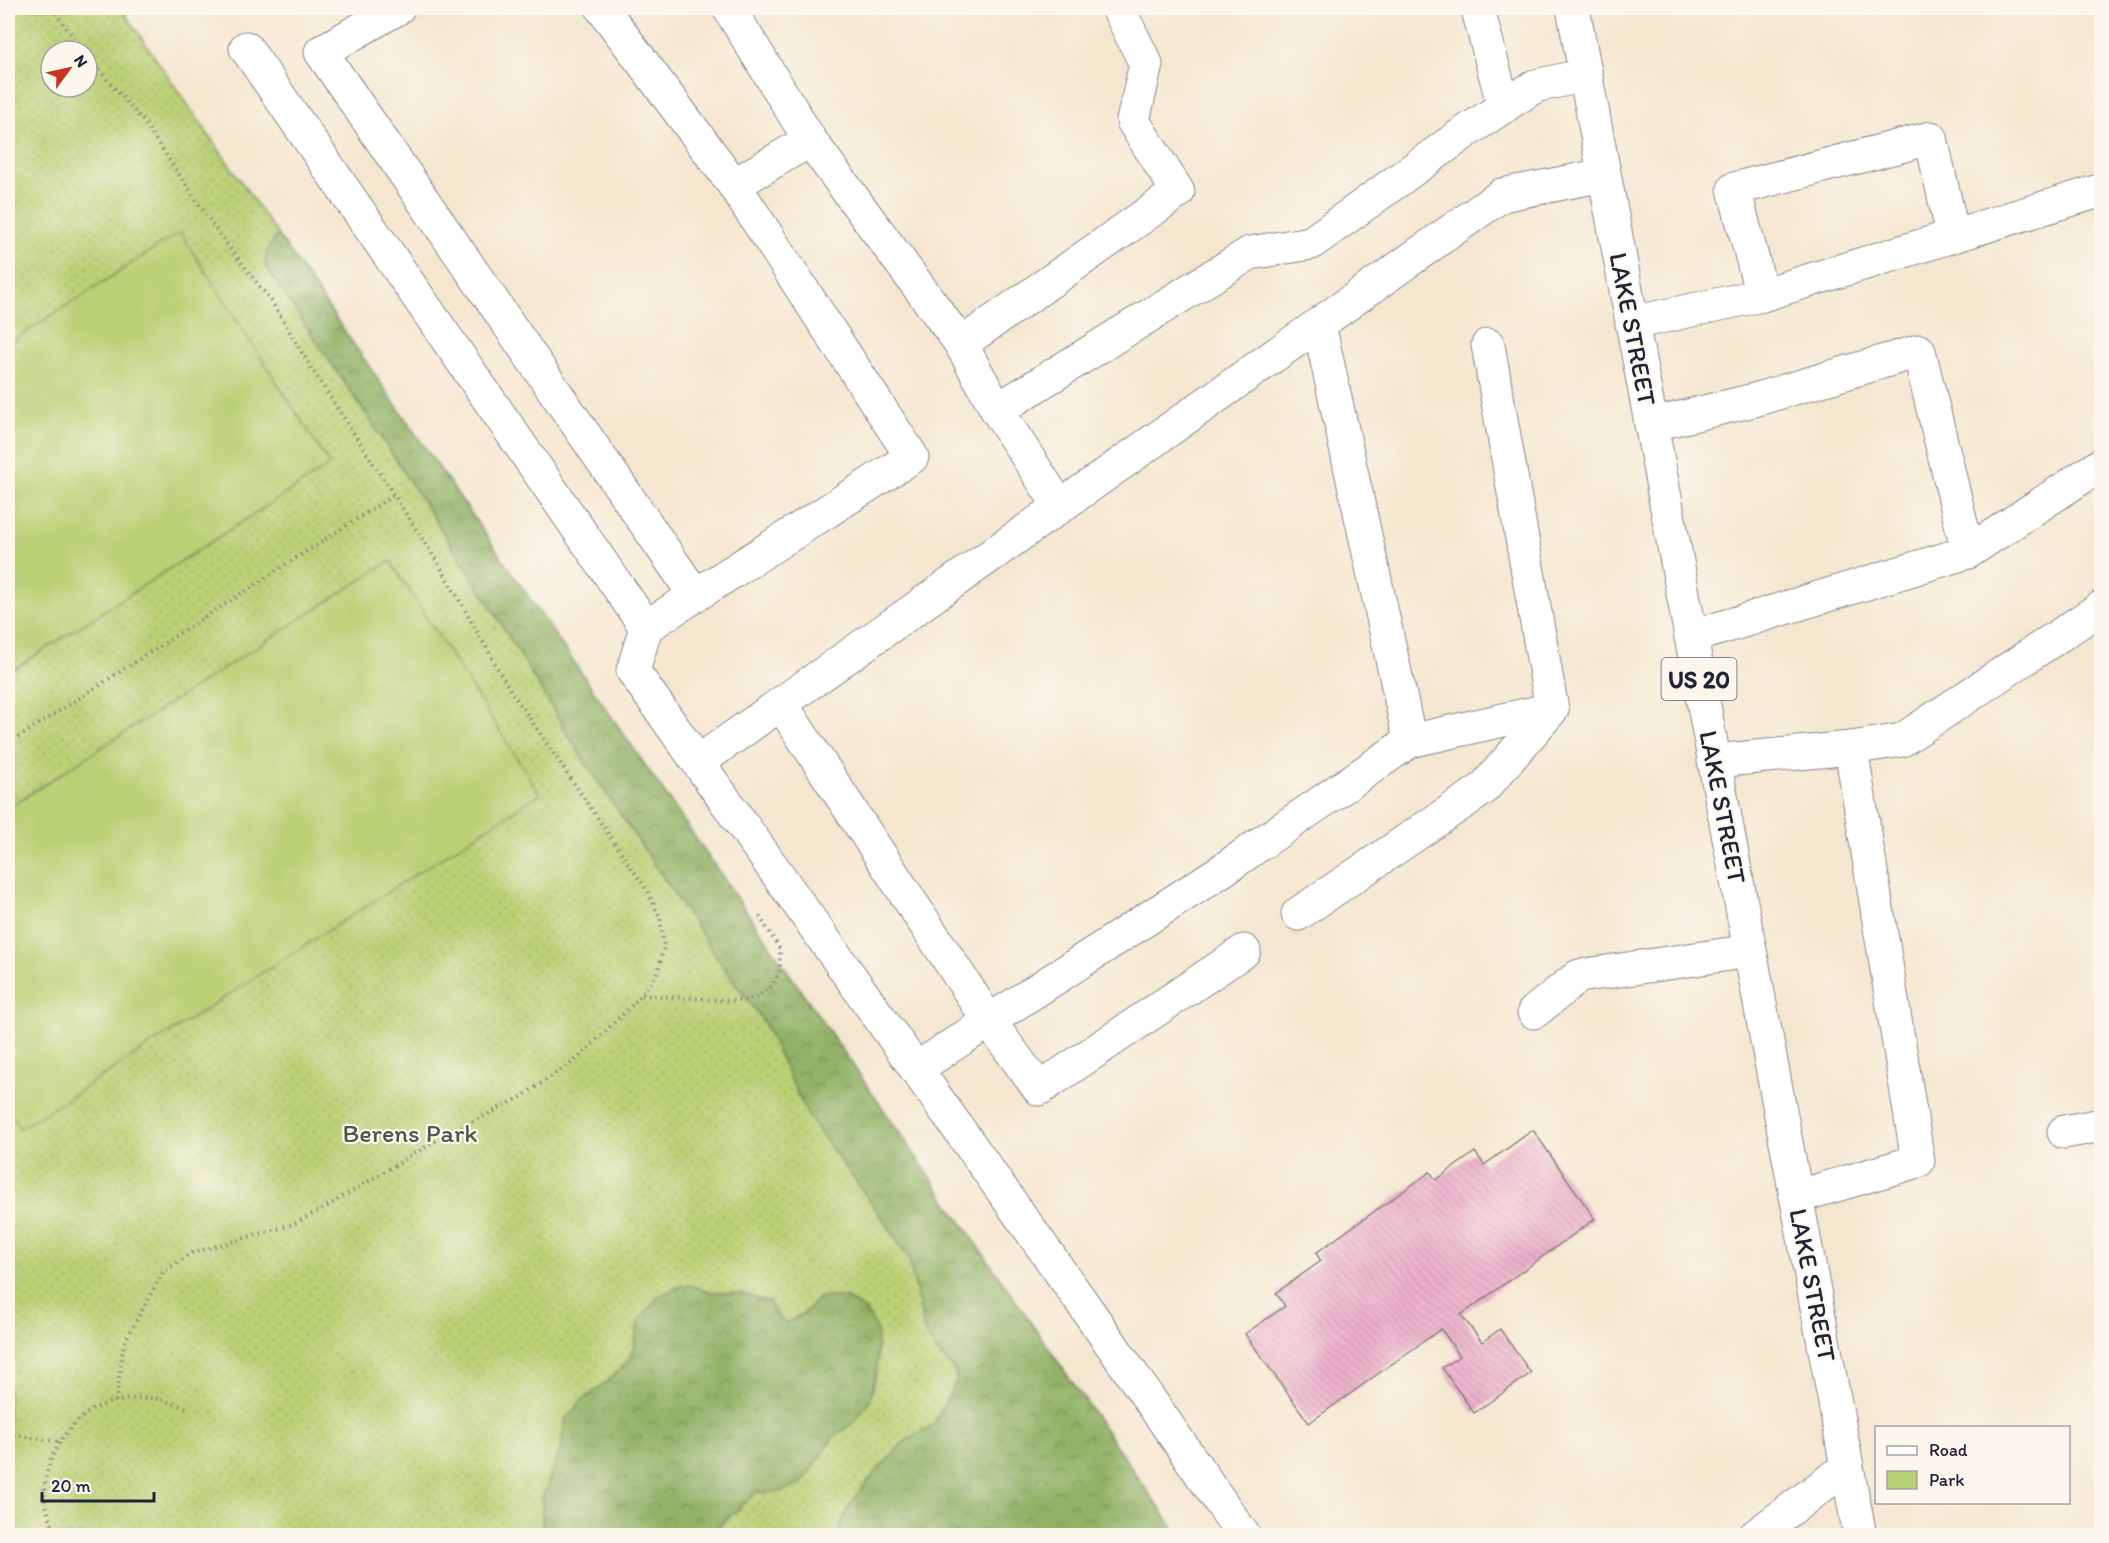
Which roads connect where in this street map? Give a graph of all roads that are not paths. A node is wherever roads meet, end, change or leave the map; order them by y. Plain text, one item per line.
1 (398, 8) edge
2 (602, 8) edge
3 (729, 8) edge
4 (1118, 8) edge
5 (1482, 8) edge
6 (1573, 8) edge
7 (246, 48) dead end
8 (1586, 75) junction
9 (1504, 106) junction
10 (810, 140) junction
11 (1604, 175) junction
12 (734, 184) junction
13 (2102, 190) edge
14 (1953, 236) junction
15 (1762, 295) junction
16 (1632, 323) junction
17 (1319, 324) junction
18 (961, 344) junction
19 (1488, 345) dead end
20 (997, 410) junction
21 (1651, 425) junction
22 (2102, 464) edge
23 (1060, 507) junction
24 (1968, 552) junction
25 (695, 596) junction
26 (2102, 607) edge
27 (646, 627) junction
28 (1691, 636) junction
29 (781, 704) junction
30 (1551, 709) junction
31 (1410, 741) junction
32 (1851, 748) junction
33 (1714, 761) junction
34 (698, 762) junction
35 (1298, 914) dead end
36 (1244, 951) dead end
37 (1750, 951) junction
38 (1534, 1012) dead end
39 (989, 1021) junction
40 (916, 1069) junction
41 (2102, 1125) edge
42 (2064, 1132) dead end
43 (1796, 1197) junction
44 (1847, 1467) junction
45 (1244, 1536) edge
46 (1755, 1536) edge
47 (1860, 1536) edge

1 - 25 main road
2 - 12 main road
3 - 10 main road
4 - 18 main road
5 - 9 main road
6 - 8 main road, LAKE STREET / US 20
7 - 27 main road
8 - 9 main road
8 - 11 main road, LAKE STREET / US 20
9 - 20 main road
10 - 12 main road
10 - 18 main road
11 - 16 main road, LAKE STREET / US 20
11 - 17 main road
12 - 25 main road
13 - 14 main road
14 - 15 main road
14 - 15 main road
15 - 16 main road
16 - 21 main road, LAKE STREET / US 20
17 - 23 main road
17 - 31 main road
18 - 20 main road
19 - 30 main road
20 - 23 main road
21 - 24 main road
21 - 28 main road, LAKE STREET / US 20
22 - 24 main road
23 - 29 main road
24 - 28 main road
25 - 27 main road
26 - 32 main road
27 - 34 main road
28 - 33 main road, LAKE STREET / US 20
29 - 34 main road
29 - 39 main road
30 - 31 main road
30 - 35 main road
31 - 39 main road
32 - 33 main road
32 - 43 main road
33 - 37 main road, LAKE STREET / US 20
34 - 40 main road
36 - 39 main road
37 - 38 main road
37 - 43 main road, LAKE STREET / US 20
39 - 40 main road
40 - 45 main road
41 - 42 main road
43 - 44 main road, LAKE STREET / US 20
44 - 46 main road
44 - 47 main road, LAKE STREET / US 20

